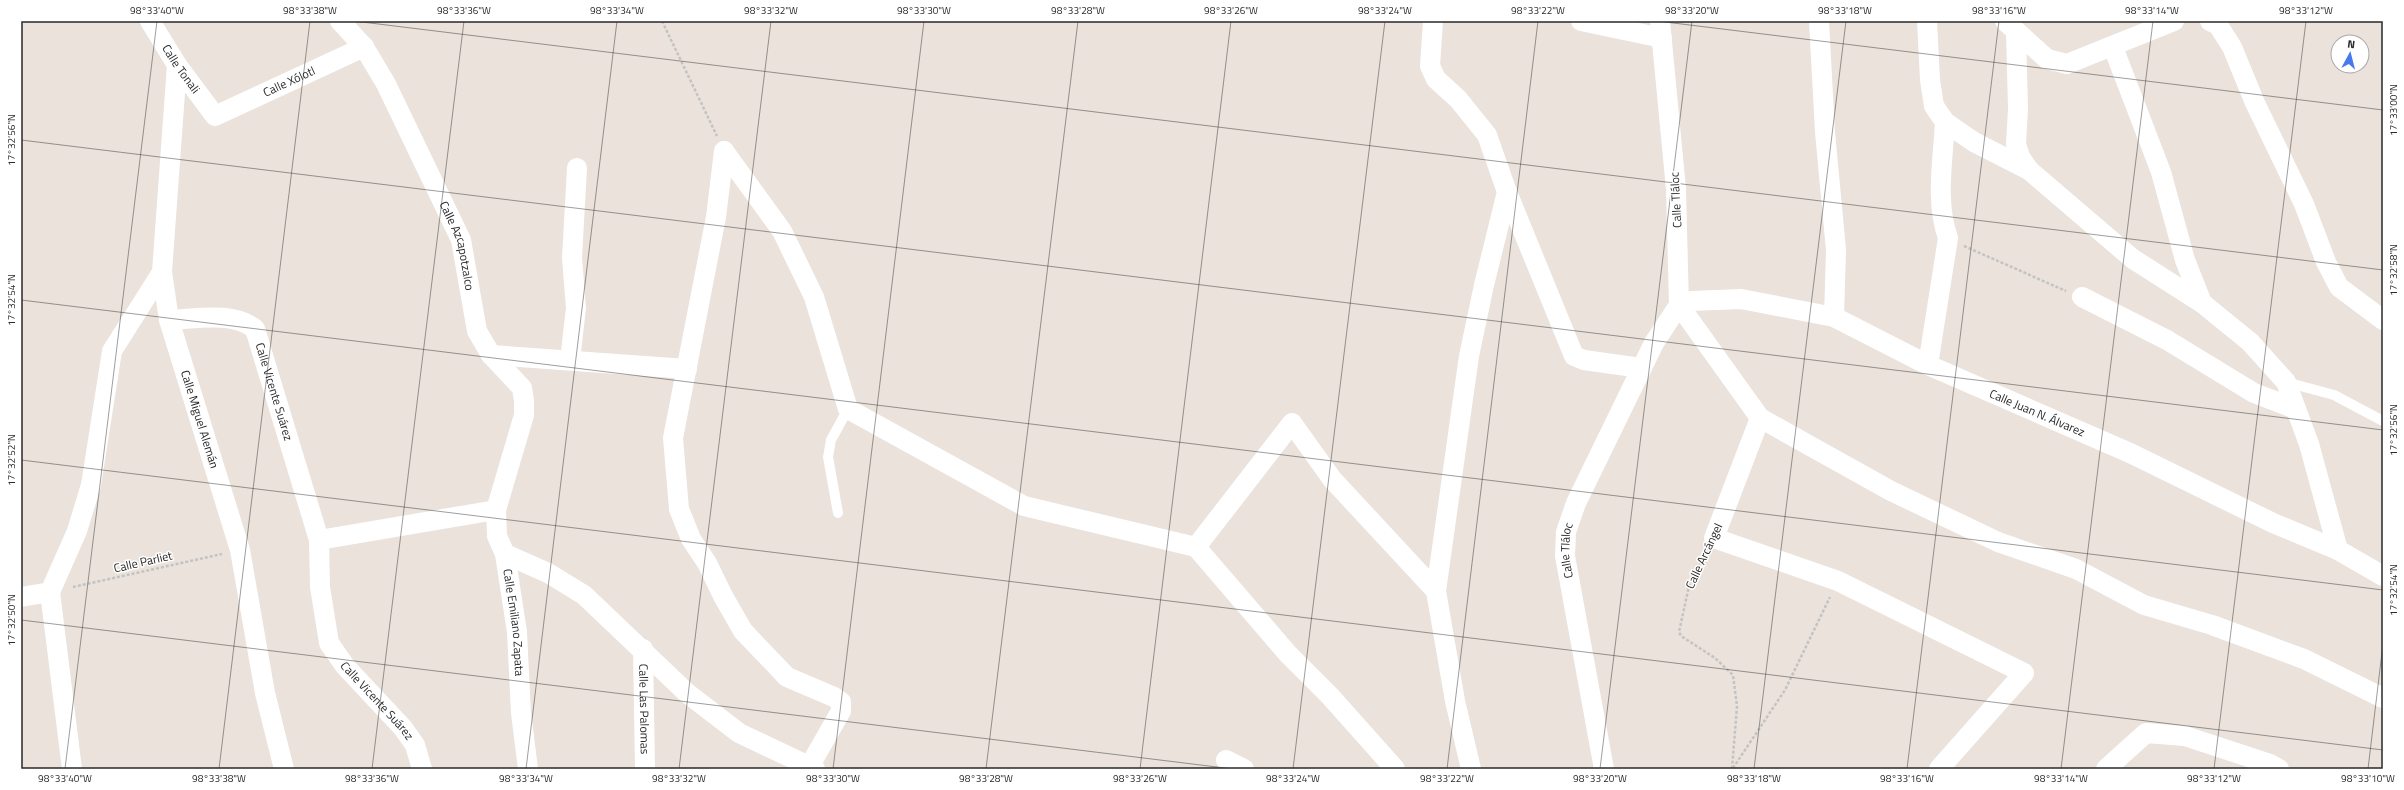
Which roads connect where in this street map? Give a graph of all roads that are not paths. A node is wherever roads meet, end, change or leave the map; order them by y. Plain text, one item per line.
1 (150, 21) edge
2 (340, 21) edge
3 (1433, 21) edge
4 (1581, 21) edge
5 (1635, 21) edge
6 (1818, 21) edge
7 (1927, 21) edge
8 (2174, 21) edge
9 (2210, 21) edge
10 (2010, 26) edge
11 (1657, 31) edge
12 (364, 46) junction
13 (2113, 47) junction
14 (177, 64) junction
15 (215, 116) joint
16 (1945, 122) junction
17 (577, 168) dead end
18 (2029, 170) junction
19 (1507, 192) junction
20 (162, 272) junction
21 (2082, 297) road end
22 (2202, 303) junction
23 (1679, 305) junction
24 (1834, 317) junction
25 (169, 320) junction
26 (2383, 320) edge
27 (491, 355) junction
28 (570, 360) junction
29 (1928, 365) junction
30 (1641, 368) junction
31 (687, 369) junction
32 (2286, 382) junction
33 (848, 409) junction
34 (2296, 409) junction
35 (1760, 418) junction
36 (2383, 421) edge
37 (505, 479) joint
38 (496, 510) junction
39 (838, 513) dead end
40 (319, 540) junction
41 (1196, 547) junction
42 (2338, 550) junction
43 (505, 554) junction
44 (2383, 576) edge
45 (1436, 591) junction
46 (50, 592) junction
47 (21, 597) edge
48 (644, 649) junction
49 (2383, 698) edge
50 (1226, 760) dead end
51 (2272, 767) edge
52 (812, 768) edge
53 (72, 769) edge
54 (284, 769) edge
55 (422, 769) edge
56 (528, 769) edge
57 (645, 769) edge
58 (1244, 769) edge
59 (1395, 769) edge
60 (1471, 769) edge
61 (1604, 769) edge
62 (1939, 769) edge
63 (2106, 769) edge

1 - 14 street, Calle Tonali
2 - 12 street, Calle Azcapotzalco
3 - 19 street
4 - 11 street
5 - 11 street
6 - 24 street
7 - 16 street
8 - 13 street
9 - 26 street
10 - 13 street
10 - 18 street
11 - 23 street, Calle Tláloc
12 - 15 street, Calle Xólotl
12 - 27 street, Calle Azcapotzalco
13 - 22 street
14 - 15 street, Calle Tonali
14 - 20 street, Calle Miguel Alemán
16 - 18 street
16 - 29 street
17 - 28 street
18 - 22 street
19 - 30 street
19 - 45 street
20 - 25 street, Calle Miguel Alemán
20 - 46 street
21 - 34 street
22 - 32 street
23 - 24 street, Calle Juan N. Álvarez
23 - 30 street, Calle Tláloc
23 - 35 street
24 - 29 street, Calle Juan N. Álvarez
25 - 40 street, Calle Vicente Suárez
25 - 54 street, Calle Miguel Alemán
27 - 28 street
27 - 37 street, Calle Azcapotzalco
28 - 31 street
29 - 42 street, Calle Juan N. Álvarez
30 - 61 street, Calle Tláloc
31 - 33 street
31 - 52 street
32 - 34 street
32 - 36 lane
33 - 39 lane
33 - 41 street
34 - 42 street
35 - 49 street
35 - 62 street, Calle Arcángel
37 - 38 street, Calle Emiliano Zapata
38 - 40 street
38 - 43 street, Calle Emiliano Zapata
40 - 55 street, Calle Vicente Suárez
41 - 45 street
41 - 59 street
42 - 44 street, Calle Juan N. Álvarez
43 - 48 street
43 - 56 street, Calle Emiliano Zapata
45 - 60 street
46 - 47 street
46 - 53 street
48 - 52 street
48 - 57 street, Calle Las Palomas
50 - 58 street
51 - 63 street

